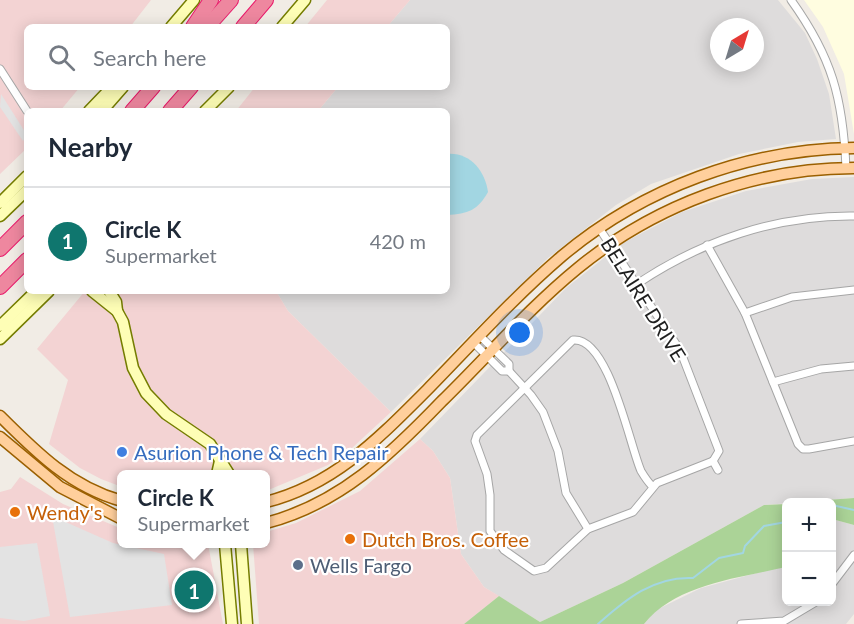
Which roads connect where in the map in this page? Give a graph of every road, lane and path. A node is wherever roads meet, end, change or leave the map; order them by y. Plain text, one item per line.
1 (194, 0) edge
2 (211, 0) edge
3 (231, 0) edge
4 (266, 0) edge
5 (305, 0) edge
6 (790, 0) edge
7 (174, 24) edge
8 (195, 24) edge
9 (210, 24) edge
10 (246, 24) edge
11 (285, 24) edge
12 (0, 69) edge
13 (109, 90) edge
14 (120, 90) edge
15 (141, 90) edge
16 (150, 90) edge
17 (188, 90) edge
18 (228, 90) edge
19 (229, 90) edge
20 (25, 108) edge
21 (92, 108) edge
22 (105, 108) edge
23 (128, 108) edge
24 (135, 108) edge
25 (173, 108) edge
26 (208, 108) edge
27 (216, 108) edge
28 (850, 148) edge
29 (850, 168) edge
30 (24, 179) edge
31 (693, 179) junction
32 (24, 193) edge
33 (698, 197) junction
34 (0, 203) edge
35 (0, 216) edge
36 (854, 216) edge
37 (24, 225) edge
38 (599, 228) junction
39 (609, 244) junction
40 (707, 245) junction
41 (0, 249) edge
42 (24, 263) edge
43 (637, 284) junction
44 (0, 287) edge
45 (854, 290) edge
46 (33, 294) edge
47 (47, 294) edge
48 (96, 294) edge
49 (111, 294) edge
50 (117, 311) junction
51 (745, 313) junction
52 (0, 326) edge
53 (0, 339) edge
54 (477, 340) junction
55 (490, 353) junction
56 (854, 366) edge
57 (772, 382) junction
58 (524, 386) junction
59 (0, 417) edge
60 (390, 427) junction
61 (382, 436) junction
62 (0, 437) edge
63 (404, 440) junction
64 (854, 441) edge
65 (15, 452) junction
66 (220, 461) junction
67 (713, 461) junction
68 (219, 470) edge
69 (226, 470) edge
70 (718, 470) dead end
71 (66, 476) junction
72 (652, 486) junction
73 (60, 487) junction
74 (346, 488) junction
75 (117, 499) edge
76 (270, 500) edge
77 (117, 505) edge
78 (117, 516) edge
79 (270, 522) edge
80 (588, 529) junction
81 (226, 548) edge
82 (241, 548) edge
83 (854, 555) edge
84 (836, 578) edge
85 (231, 601) junction
86 (246, 602) junction
87 (809, 606) edge
88 (772, 623) edge
89 (232, 624) edge
90 (247, 624) edge
91 (741, 624) edge

1 - 7 street
2 - 8 highway
3 - 9 highway
4 - 10 highway
5 - 11 street
6 - 28 street
12 - 20 street
13 - 21 street
14 - 22 street
15 - 23 highway
16 - 24 highway
17 - 25 highway
18 - 26 street
19 - 27 street
28 - 29 street
28 - 31 main road
29 - 33 main road
30 - 34 street
31 - 33 main road
31 - 38 main road
32 - 35 street
33 - 39 main road
36 - 40 street
37 - 41 highway
38 - 39 street, BELAIRE DRIVE
38 - 54 main road
39 - 43 street, BELAIRE DRIVE
39 - 55 main road
40 - 43 street
40 - 51 street
42 - 44 highway
43 - 67 street, BELAIRE DRIVE
45 - 51 street
46 - 52 street
47 - 53 street
48 - 50 street
49 - 50 street
50 - 66 street
51 - 57 street
54 - 55 street
54 - 60 main road
55 - 58 street
55 - 63 main road
56 - 57 street
57 - 64 street
58 - 72 street
58 - 80 street
58 - 80 street
59 - 71 main road
60 - 61 main road
60 - 63 main road
61 - 74 main road
61 - 76 main road
62 - 65 main road
63 - 74 main road
65 - 71 main road
65 - 73 main road
66 - 68 street
66 - 69 street
67 - 70 street, BELAIRE DRIVE
67 - 72 street
71 - 75 main road
72 - 80 street
73 - 77 main road
73 - 78 main road
74 - 79 main road
81 - 85 street
82 - 86 street
83 - 84 street
85 - 86 street
85 - 89 street
86 - 90 street
87 - 88 street
88 - 91 street

